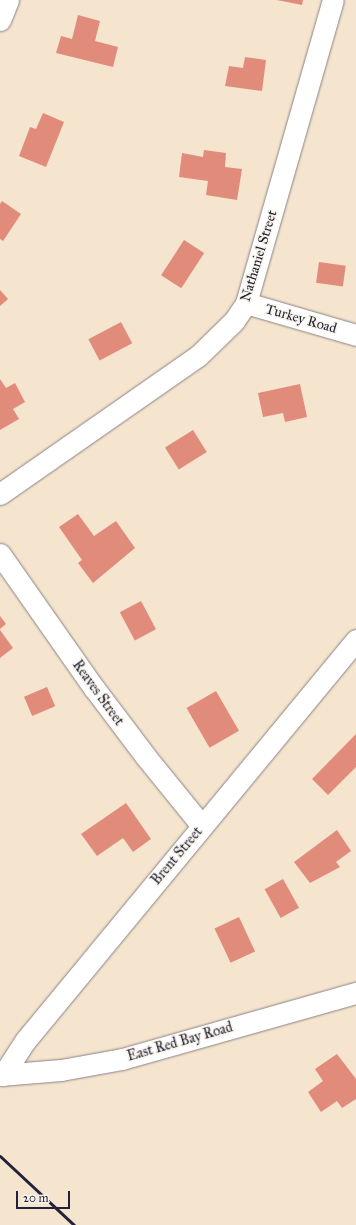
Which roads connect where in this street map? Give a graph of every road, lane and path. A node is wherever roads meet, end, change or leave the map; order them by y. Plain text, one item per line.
1 (8, 0) edge
2 (333, 0) edge
3 (0, 20) edge
4 (246, 303) junction
5 (356, 334) edge
6 (0, 494) edge
7 (0, 554) edge
8 (356, 640) edge
9 (202, 826) junction
10 (356, 993) edge
11 (2, 1075) edge

1 - 3 street
2 - 4 street, Nathaniel Street
4 - 5 street, Turkey Road
4 - 6 street, Nathaniel Street
7 - 9 street, Reaves Street
8 - 9 street, Brent Street
9 - 11 street, Brent Street
10 - 11 street, East Red Bay Road

